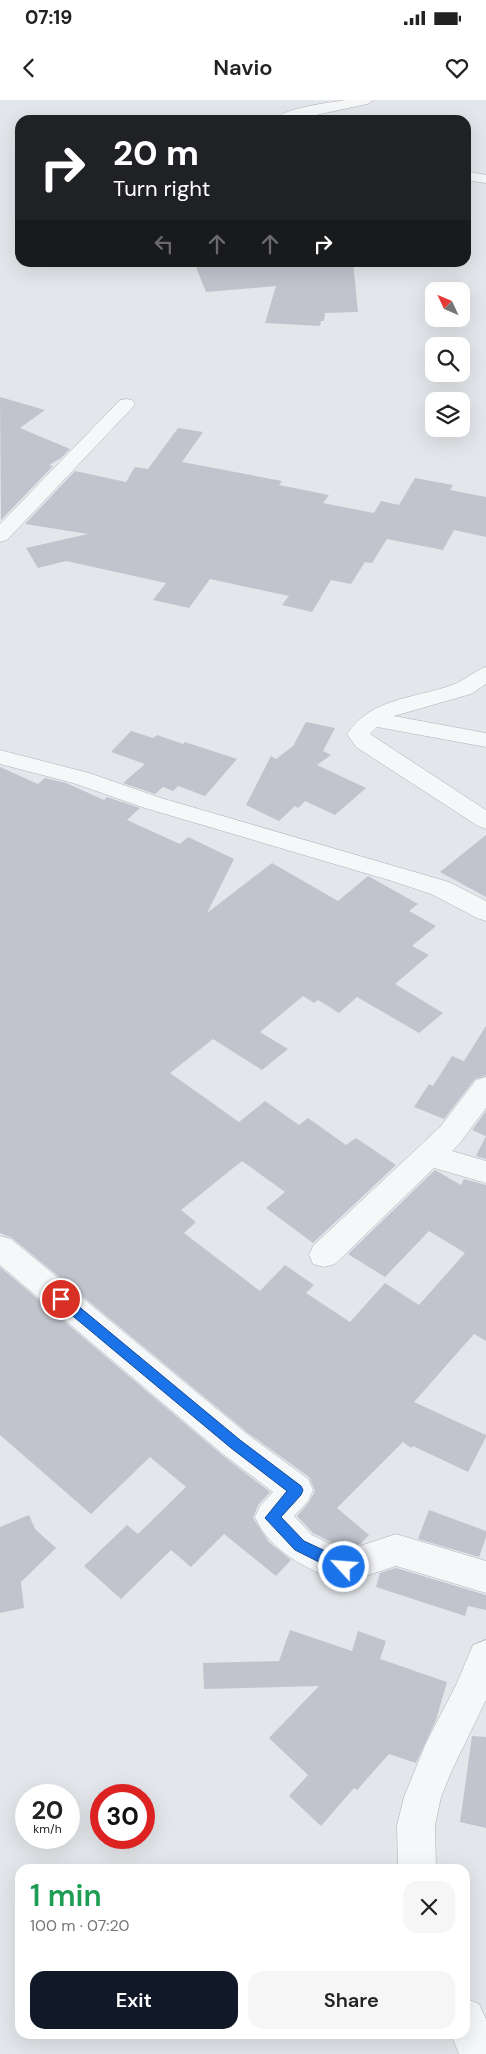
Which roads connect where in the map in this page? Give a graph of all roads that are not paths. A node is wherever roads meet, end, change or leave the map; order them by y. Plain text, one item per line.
1 (367, 100) edge
2 (293, 115) edge
3 (471, 176) edge
4 (486, 179) edge
5 (126, 404) dead end
6 (0, 536) edge
7 (486, 674) edge
8 (373, 719) junction
9 (486, 740) edge
10 (0, 757) edge
11 (486, 821) edge
12 (486, 912) edge
13 (486, 1087) edge
14 (429, 1155) junction
15 (486, 1172) edge
16 (0, 1248) edge
17 (324, 1256) dead end
18 (486, 1577) edge
19 (484, 1670) edge
20 (417, 1864) edge
21 (470, 2030) edge
22 (480, 2054) edge

1 - 2 street
3 - 4 street
5 - 6 street
7 - 8 street
8 - 9 street
8 - 11 street
10 - 12 street
13 - 14 street
14 - 15 street
14 - 17 street
16 - 18 street
19 - 20 street
21 - 22 street

